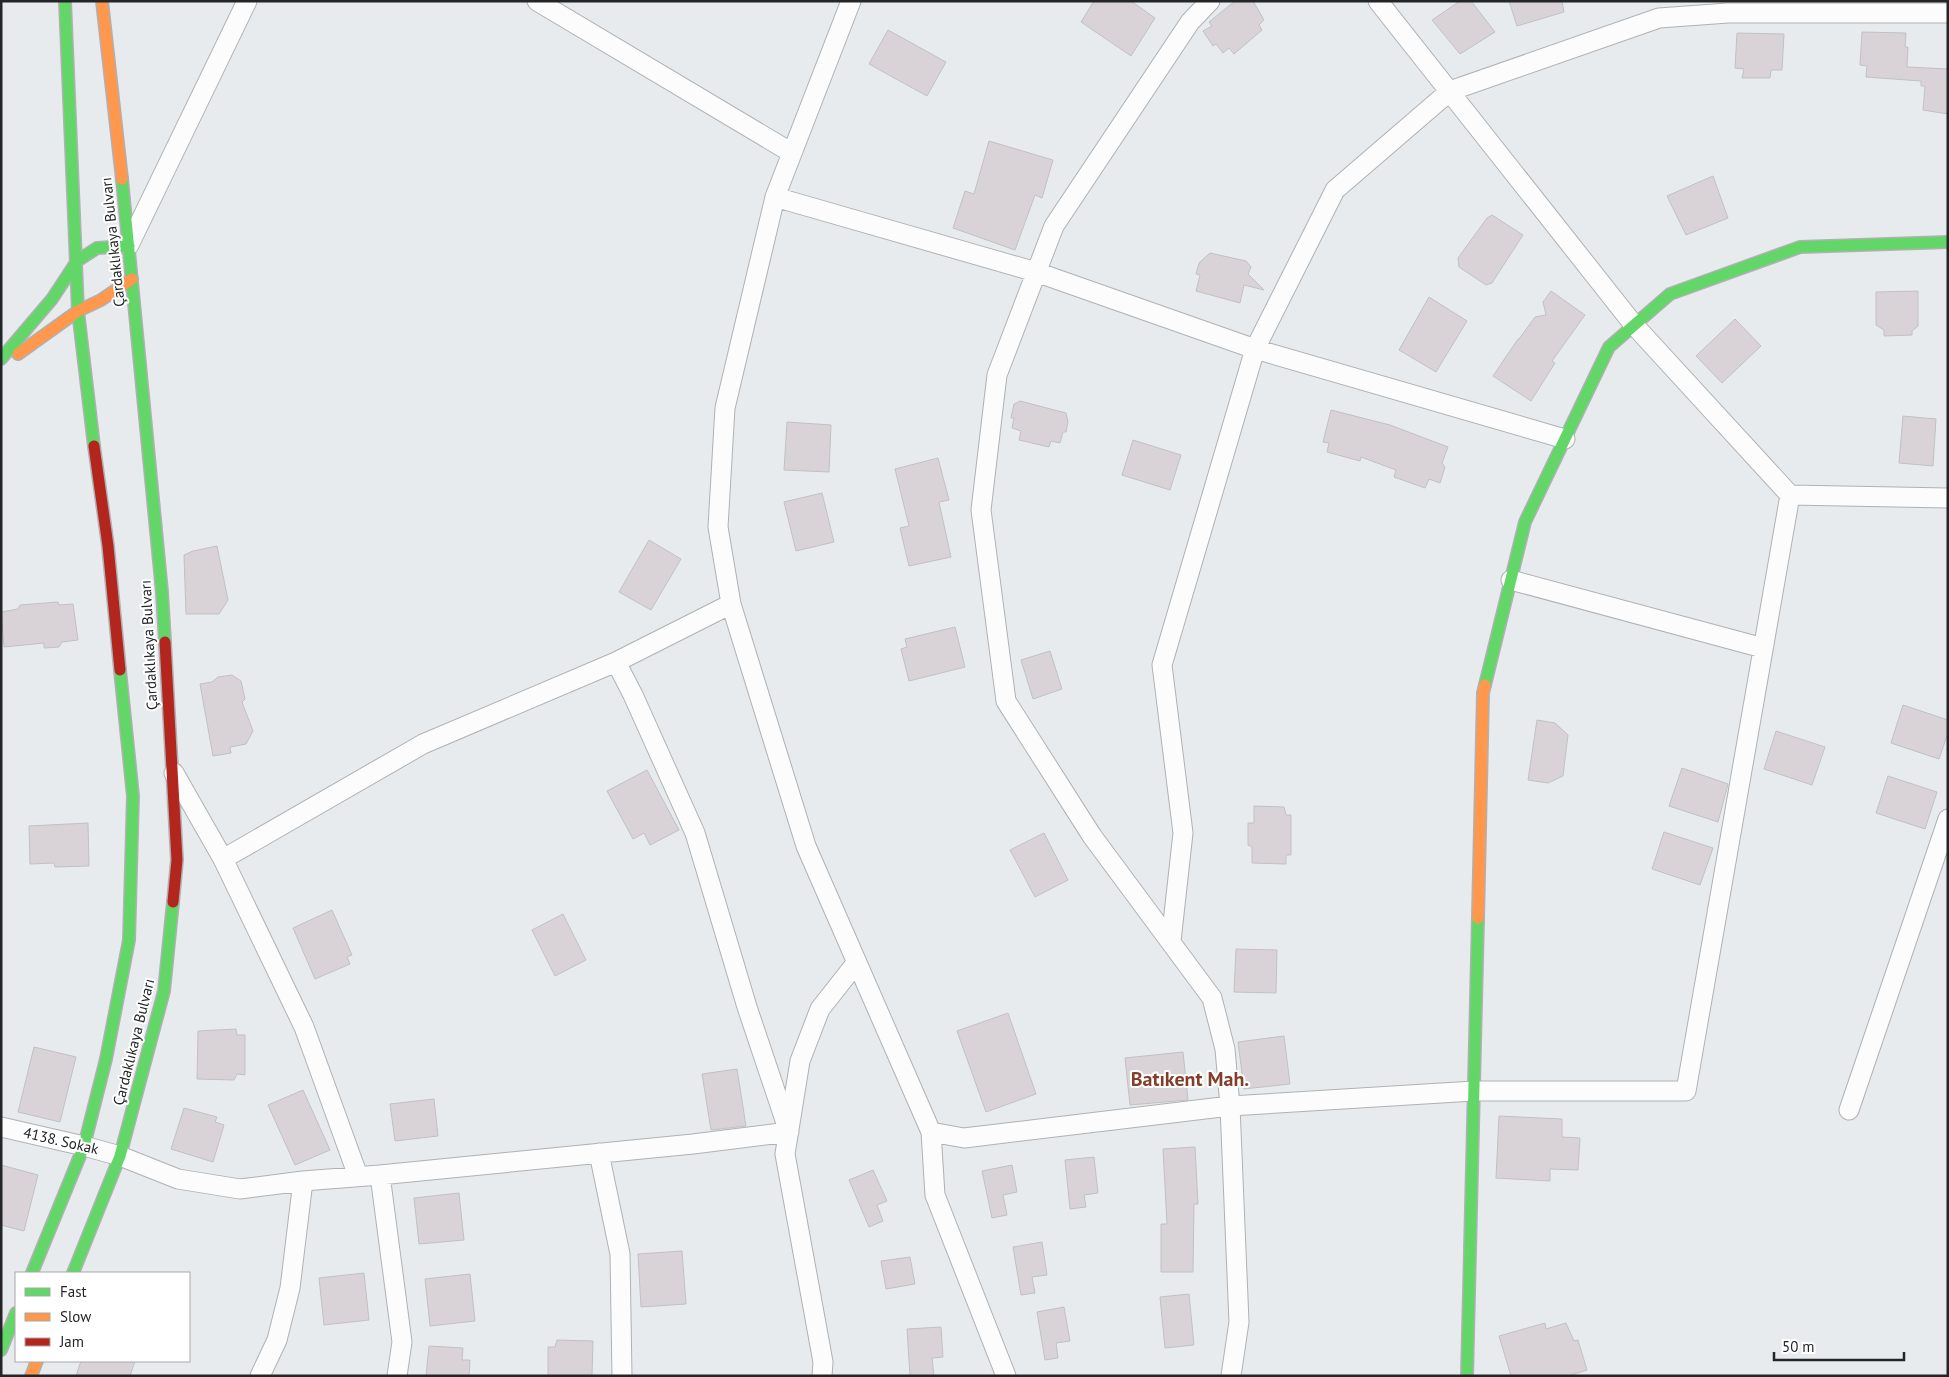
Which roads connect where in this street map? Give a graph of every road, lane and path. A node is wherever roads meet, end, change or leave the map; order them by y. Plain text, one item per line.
1 (65, 1) edge
2 (102, 1) edge
3 (247, 1) edge
4 (537, 1) edge
5 (851, 1) edge
6 (1210, 1) edge
7 (1378, 1) edge
8 (1728, 7) edge
9 (1948, 13) edge
10 (1450, 91) junction
11 (792, 153) junction
12 (775, 196) junction
13 (1948, 242) edge
14 (129, 246) junction
15 (77, 260) junction
16 (1036, 272) junction
17 (132, 279) junction
18 (78, 311) junction
19 (1634, 325) junction
20 (1255, 349) junction
21 (1, 360) edge
22 (1, 366) edge
23 (1565, 440) junction
24 (1790, 495) junction
25 (1948, 498) edge
26 (1511, 580) junction
27 (732, 604) junction
28 (1763, 648) junction
29 (616, 662) junction
30 (172, 770) junction
31 (1948, 819) edge
32 (223, 859) junction
33 (1171, 941) junction
34 (857, 962) junction
35 (1474, 1091) junction
36 (1230, 1106) junction
37 (1849, 1110) dead end
38 (1, 1127) edge
39 (789, 1132) junction
40 (931, 1132) junction
41 (84, 1146) junction
42 (599, 1153) junction
43 (120, 1156) junction
44 (380, 1175) junction
45 (358, 1176) junction
46 (303, 1181) junction
47 (32, 1272) edge
48 (73, 1272) edge
49 (15, 1315) edge
50 (1, 1350) edge
51 (260, 1376) edge
52 (397, 1376) edge
53 (622, 1376) edge
54 (822, 1376) edge
55 (1006, 1376) edge
56 (1231, 1376) edge
57 (1467, 1376) edge

1 - 15 main road, Çardaklıkaya Bulvarı
2 - 14 main road, Çardaklıkaya Bulvarı
3 - 14 street
4 - 11 street
5 - 11 street
6 - 16 street
7 - 10 street
8 - 9 street
8 - 10 street
10 - 19 street
10 - 20 street
11 - 12 street
12 - 16 street
12 - 27 street
13 - 19 main road
14 - 15 main road
14 - 17 main road, Çardaklıkaya Bulvarı
15 - 18 main road, Çardaklıkaya Bulvarı
15 - 21 main road
16 - 20 street
16 - 33 street
17 - 18 main road
17 - 30 main road, Çardaklıkaya Bulvarı
18 - 22 main road
18 - 41 main road, Çardaklıkaya Bulvarı
19 - 23 main road
19 - 24 street
20 - 23 street
20 - 33 street
23 - 26 main road
24 - 25 street
24 - 28 street
26 - 28 street
26 - 35 main road
27 - 29 street
27 - 34 street
28 - 35 street
29 - 32 street
29 - 39 street
30 - 32 street
30 - 43 main road, Çardaklıkaya Bulvarı
31 - 37 street
32 - 45 street
33 - 36 street
34 - 39 street
34 - 40 street
35 - 36 street
35 - 57 main road
36 - 40 street
36 - 56 street
38 - 41 street, 4138. Sokak
39 - 42 street, 4138. Sokak
39 - 54 street
40 - 55 street
41 - 43 street, 4138. Sokak
41 - 47 main road, Çardaklıkaya Bulvarı
42 - 44 street, 4138. Sokak
42 - 53 street
43 - 46 street, 4138. Sokak
43 - 48 main road, Çardaklıkaya Bulvarı
44 - 45 street, 4138. Sokak
44 - 52 street
45 - 46 street, 4138. Sokak
46 - 51 street
49 - 50 main road

